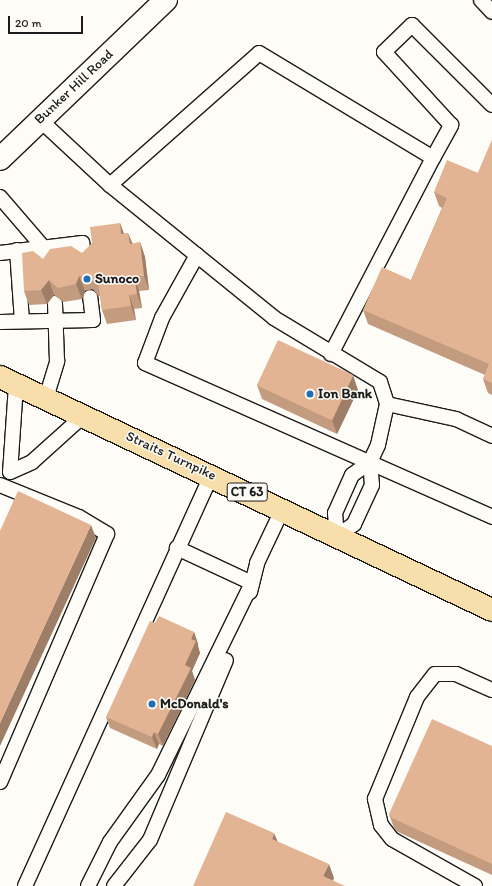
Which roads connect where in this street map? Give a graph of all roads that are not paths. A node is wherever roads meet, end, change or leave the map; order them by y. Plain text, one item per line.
1 (166, 0) edge
2 (481, 0) edge
3 (492, 12) edge
4 (492, 105) edge
5 (39, 119) junction
6 (433, 158) junction
7 (0, 159) edge
8 (110, 185) junction
9 (0, 197) edge
10 (43, 247) junction
11 (17, 250) junction
12 (0, 253) edge
13 (197, 256) junction
14 (85, 259) edge
15 (47, 265) edge
16 (90, 297) edge
17 (55, 303) edge
18 (55, 320) junction
19 (22, 321) junction
20 (0, 322) edge
21 (331, 354) junction
22 (8, 381) edge
23 (46, 398) junction
24 (387, 404) junction
25 (83, 416) junction
26 (492, 436) edge
27 (370, 462) junction
28 (10, 472) junction
29 (212, 474) junction
30 (1, 488) edge
31 (282, 510) junction
32 (492, 517) edge
33 (336, 536) junction
34 (177, 548) junction
35 (252, 583) junction
36 (492, 610) edge
37 (492, 690) edge
38 (0, 782) edge
39 (25, 886) edge
40 (88, 886) edge
41 (114, 886) edge
42 (476, 886) edge

1 - 5 main road, Bunker Hill Road
2 - 3 lane
4 - 6 lane
5 - 7 main road, Bunker Hill Road
5 - 8 lane
6 - 8 lane
6 - 21 lane
8 - 13 lane
9 - 10 lane
10 - 11 lane
10 - 14 lane
10 - 15 lane
11 - 12 lane
11 - 19 lane
13 - 21 lane
13 - 27 lane
16 - 18 lane
17 - 18 lane
18 - 19 lane
18 - 23 lane
19 - 20 lane
21 - 24 lane
22 - 23 main road, Straits Turnpike / CT 63
22 - 28 lane
23 - 25 main road, Straits Turnpike / CT 63
24 - 26 lane
24 - 27 lane
25 - 28 lane
25 - 29 main road, Straits Turnpike / CT 63
27 - 32 lane
27 - 33 lane
27 - 33 lane
28 - 30 lane
29 - 31 main road, Straits Turnpike / CT 63
29 - 34 lane
30 - 38 lane
31 - 33 main road, Straits Turnpike / CT 63
31 - 35 lane
33 - 36 main road, Straits Turnpike / CT 63
34 - 35 lane
34 - 39 lane
35 - 40 lane
35 - 41 lane
37 - 42 lane

